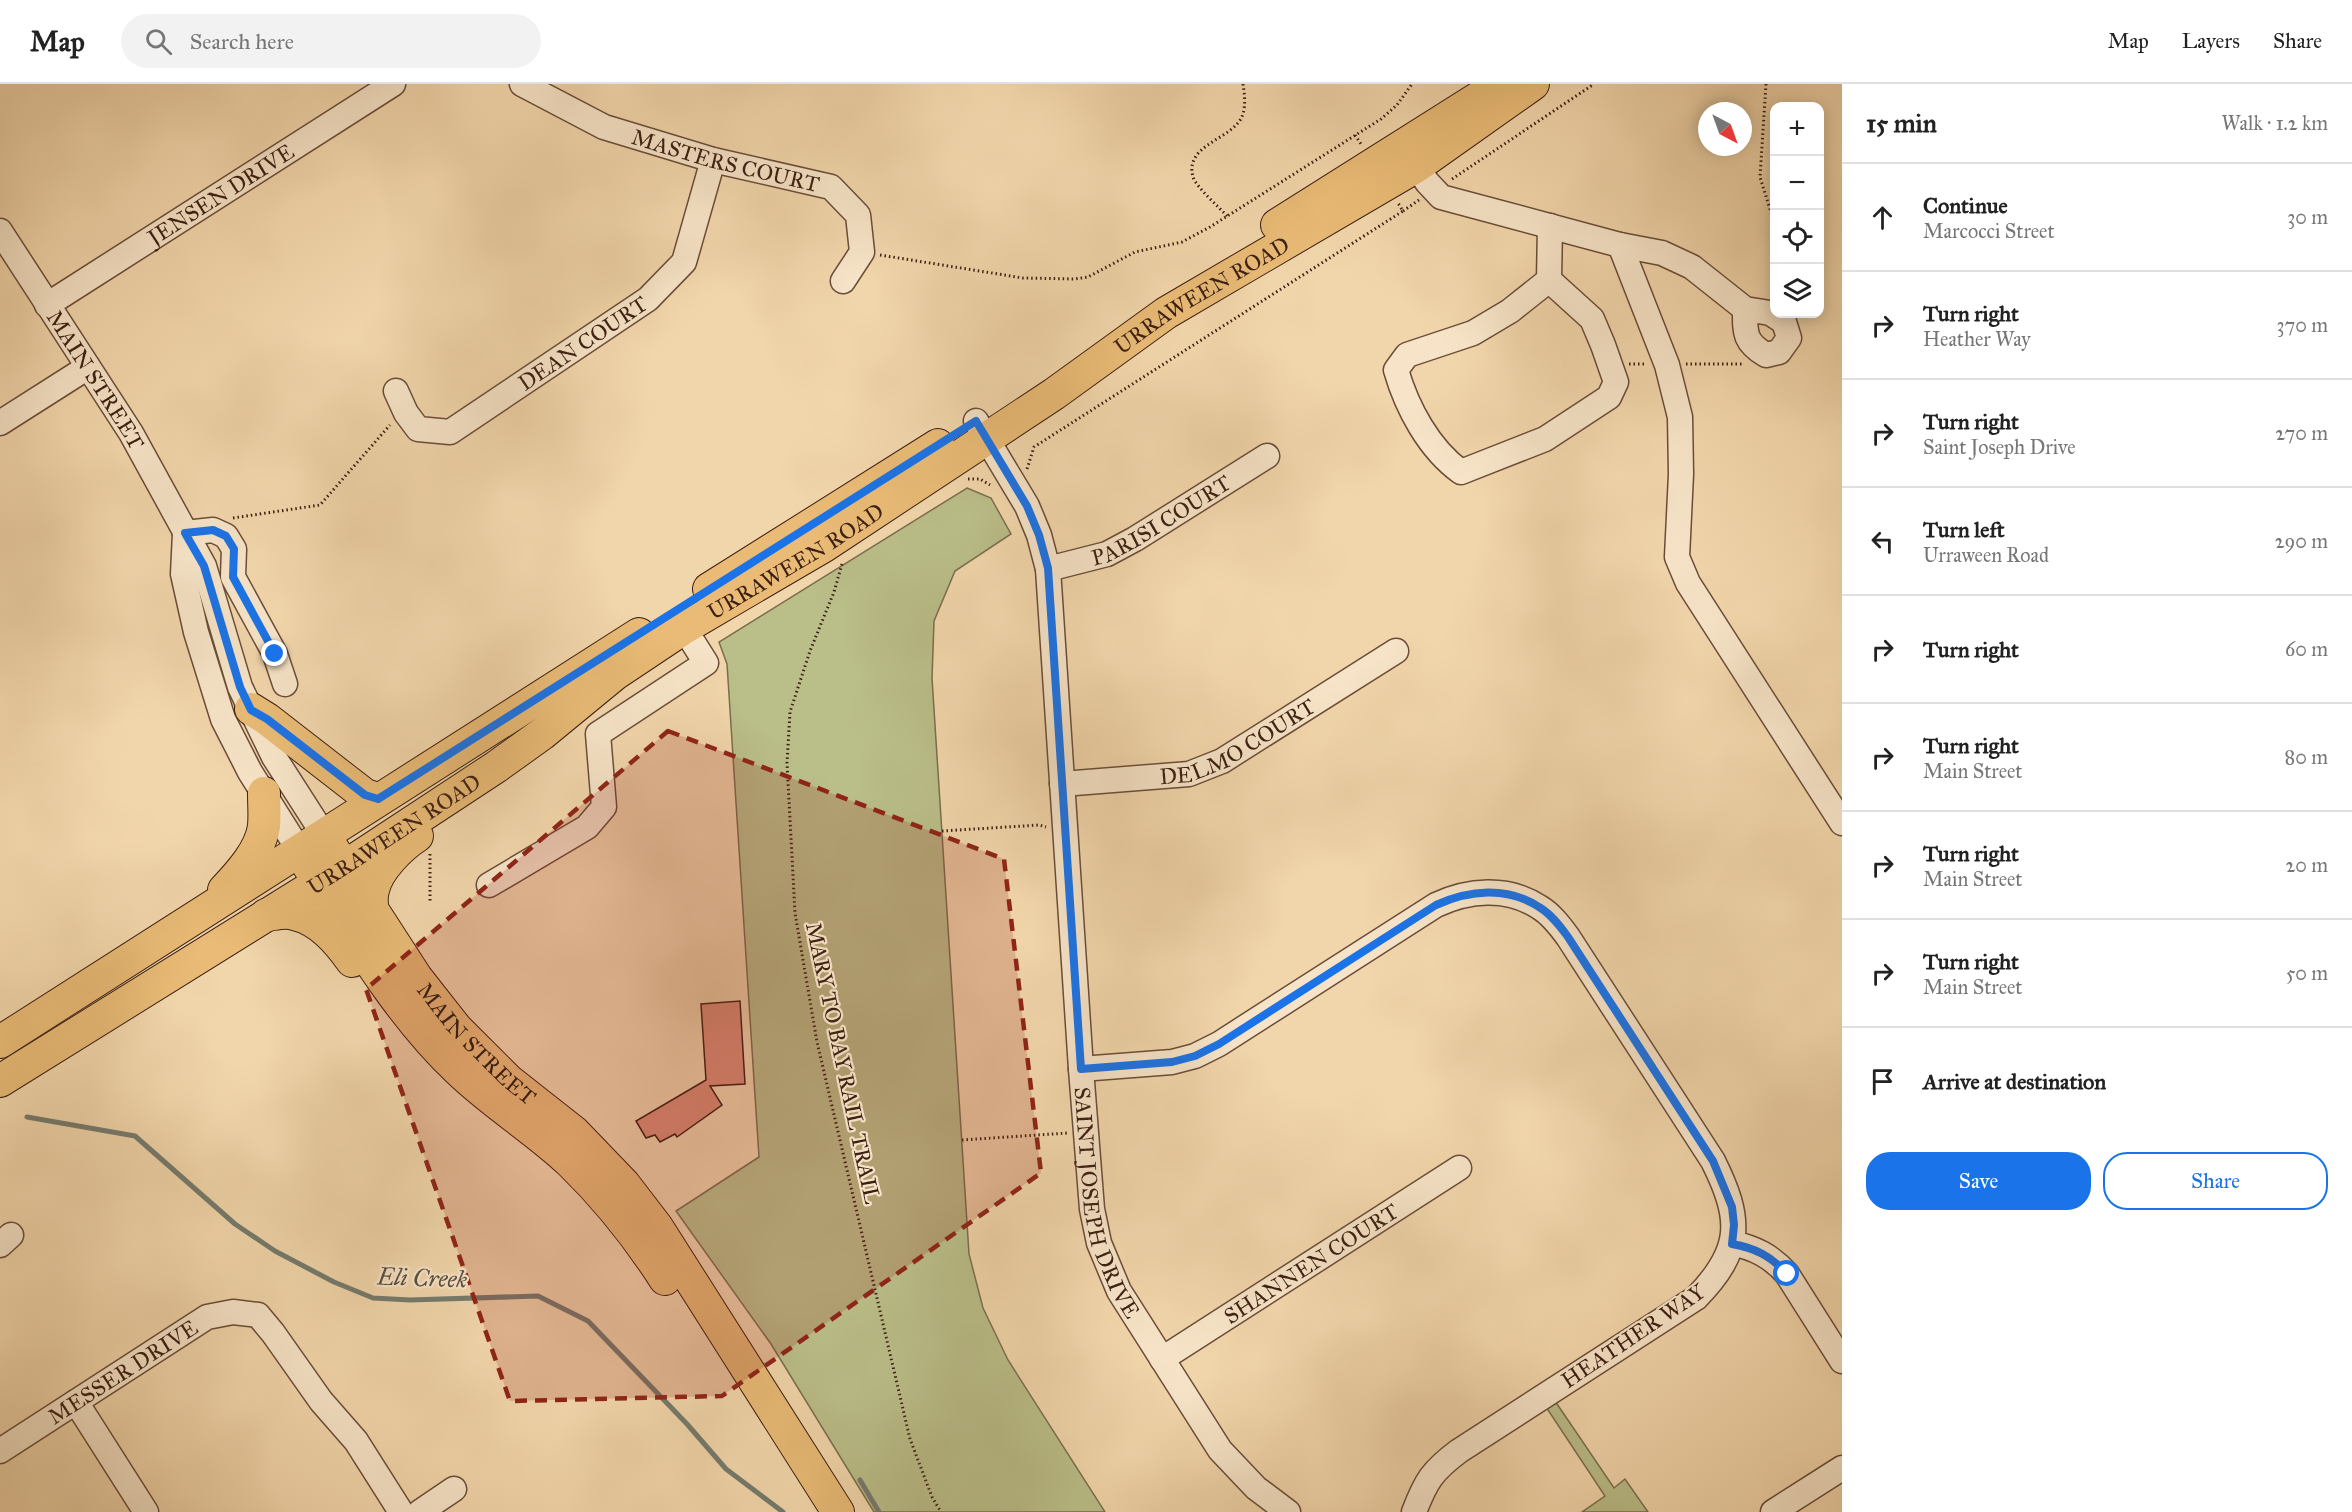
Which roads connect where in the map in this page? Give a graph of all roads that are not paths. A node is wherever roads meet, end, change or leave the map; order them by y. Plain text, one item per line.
1 (393, 84) edge
2 (522, 84) edge
3 (1501, 84) edge
4 (1533, 84) edge
5 (713, 160) junction
6 (1418, 167) junction
7 (1550, 226) junction
8 (0, 231) edge
9 (1620, 245) junction
10 (1549, 280) junction
11 (843, 282) dead end
12 (47, 305) junction
13 (1745, 309) junction
14 (88, 367) junction
15 (396, 391) dead end
16 (0, 423) edge
17 (982, 430) junction
18 (1267, 456) dead end
19 (185, 533) junction
20 (1048, 568) junction
21 (684, 628) junction
22 (1396, 651) dead end
23 (285, 684) dead end
24 (251, 710) junction
25 (542, 734) junction
26 (1062, 784) junction
27 (264, 793) junction
28 (378, 799) junction
29 (1842, 823) edge
30 (312, 843) junction
31 (332, 874) junction
32 (489, 885) dead end
33 (372, 909) junction
34 (206, 911) junction
35 (266, 915) junction
36 (0, 1042) edge
37 (1081, 1069) junction
38 (0, 1081) edge
39 (520, 1121) junction
40 (1459, 1168) dead end
41 (1732, 1244) junction
42 (1162, 1359) junction
43 (1842, 1361) edge
44 (76, 1402) junction
45 (0, 1451) edge
46 (1842, 1468) edge
47 (454, 1489) dead end
48 (146, 1512) edge
49 (401, 1512) edge
50 (420, 1512) edge
51 (813, 1512) edge
52 (838, 1512) edge
53 (1288, 1512) edge
54 (1414, 1512) edge
55 (1773, 1512) edge

1 - 12 street, JENSEN DRIVE
2 - 5 street, MASTERS COURT
3 - 6 main road, URRAWEEN ROAD
4 - 6 main road, URRAWEEN ROAD
5 - 11 street, MASTERS COURT
5 - 15 street, DEAN COURT
6 - 7 street
6 - 17 main road, URRAWEEN ROAD
7 - 9 street
7 - 10 street
8 - 12 street, MAIN STREET
9 - 13 street
9 - 29 street
10 - 10 street
12 - 14 street, MAIN STREET
13 - 13 street
14 - 16 street
14 - 19 street, MAIN STREET
17 - 20 street, SAINT JOSEPH DRIVE
17 - 21 main road, URRAWEEN ROAD
17 - 28 main road, URRAWEEN ROAD
18 - 20 street, PARISI COURT
19 - 23 street
19 - 24 street, MAIN STREET
19 - 27 street, MAIN STREET
20 - 26 street, SAINT JOSEPH DRIVE
21 - 25 main road, URRAWEEN ROAD
21 - 32 street
22 - 26 street, DELMO COURT
24 - 28 main road
24 - 30 street, MAIN STREET
25 - 31 main road, URRAWEEN ROAD
25 - 33 main road
26 - 37 street, SAINT JOSEPH DRIVE
27 - 30 street, MAIN STREET
27 - 34 main road
28 - 30 main road, URRAWEEN ROAD
30 - 31 main road, MAIN STREET
30 - 34 main road, URRAWEEN ROAD
31 - 33 main road, MAIN STREET
31 - 35 main road, URRAWEEN ROAD
31 - 39 main road, MAIN STREET
33 - 52 main road, MAIN STREET
34 - 36 main road, URRAWEEN ROAD
35 - 38 main road, URRAWEEN ROAD
35 - 39 main road
37 - 41 street, HEATHER WAY
37 - 42 street, SAINT JOSEPH DRIVE
39 - 51 main road, MAIN STREET
40 - 42 street, SHANNEN COURT
41 - 43 street
41 - 54 street, HEATHER WAY
42 - 53 street, SAINT JOSEPH DRIVE
44 - 45 street, MESSER DRIVE
44 - 48 street
44 - 49 street, MESSER DRIVE
46 - 55 street
47 - 50 street

